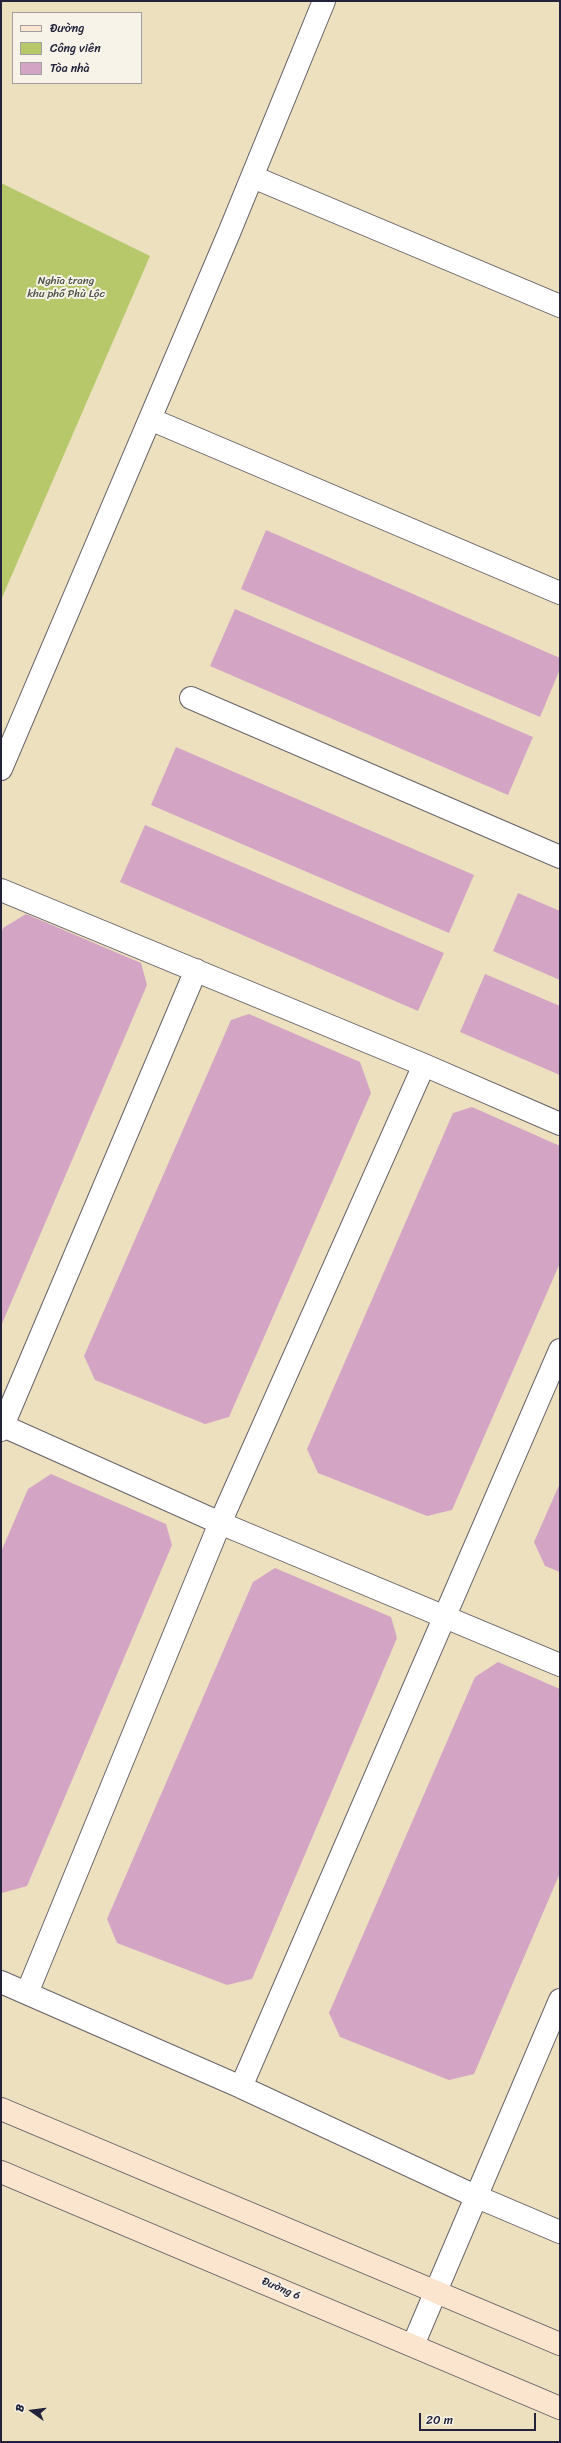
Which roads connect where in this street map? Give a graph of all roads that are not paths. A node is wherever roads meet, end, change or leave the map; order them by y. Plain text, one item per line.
1 (324, 1) edge
2 (253, 177) junction
3 (560, 306) edge
4 (150, 419) junction
5 (560, 593) edge
6 (191, 698) dead end
7 (1, 769) edge
8 (560, 857) edge
9 (1, 890) edge
10 (196, 970) junction
11 (424, 1065) junction
12 (560, 1124) edge
13 (560, 1350) edge
14 (2, 1427) edge
15 (220, 1524) junction
16 (444, 1616) junction
17 (560, 1665) edge
18 (1, 1982) edge
19 (27, 1993) junction
20 (560, 2000) edge
21 (241, 2087) junction
22 (1, 2109) edge
23 (1, 2172) edge
24 (475, 2196) junction
25 (560, 2232) edge
26 (436, 2292) junction
27 (560, 2344) edge
28 (413, 2345) junction
29 (560, 2408) edge

1 - 2 street
2 - 3 street
2 - 4 street
4 - 5 street
4 - 7 street
6 - 8 street
9 - 10 street
10 - 11 street
10 - 14 street
11 - 12 street
11 - 15 street
13 - 16 street
14 - 15 street
15 - 16 street
15 - 19 street
16 - 17 street
16 - 21 street
18 - 19 street
19 - 21 street
20 - 24 street
21 - 24 street
22 - 26 main road
23 - 28 main road, Đường 6
24 - 25 street
24 - 26 street
26 - 27 main road
26 - 28 street
28 - 29 main road, Đường 6

